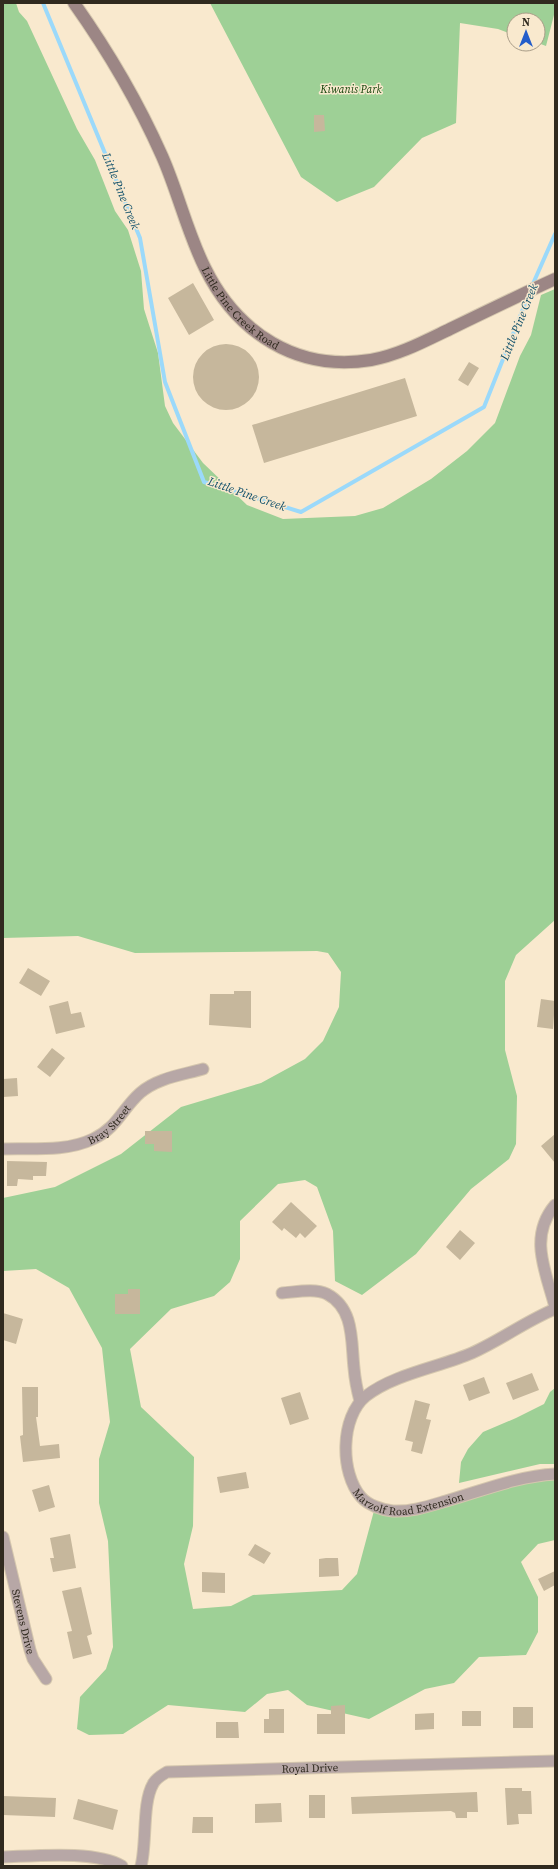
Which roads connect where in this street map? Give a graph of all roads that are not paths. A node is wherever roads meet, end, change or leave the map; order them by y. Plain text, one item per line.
1 (74, 3) edge
2 (555, 279) edge
3 (203, 1069) dead end
4 (3, 1149) edge
5 (555, 1205) edge
6 (282, 1293) dead end
7 (555, 1308) edge
8 (360, 1401) junction
9 (555, 1474) edge
10 (3, 1537) edge
11 (46, 1679) dead end
12 (555, 1761) edge
13 (3, 1857) edge
14 (122, 1866) edge
15 (141, 1866) edge

1 - 2 street, Little Pine Creek Road
3 - 4 street, Bray Street
5 - 7 street
6 - 8 street
7 - 8 street, Marzolf Road Extension
8 - 9 street, Marzolf Road Extension
10 - 11 street, Stevens Drive
12 - 15 street, Royal Drive
13 - 14 street

